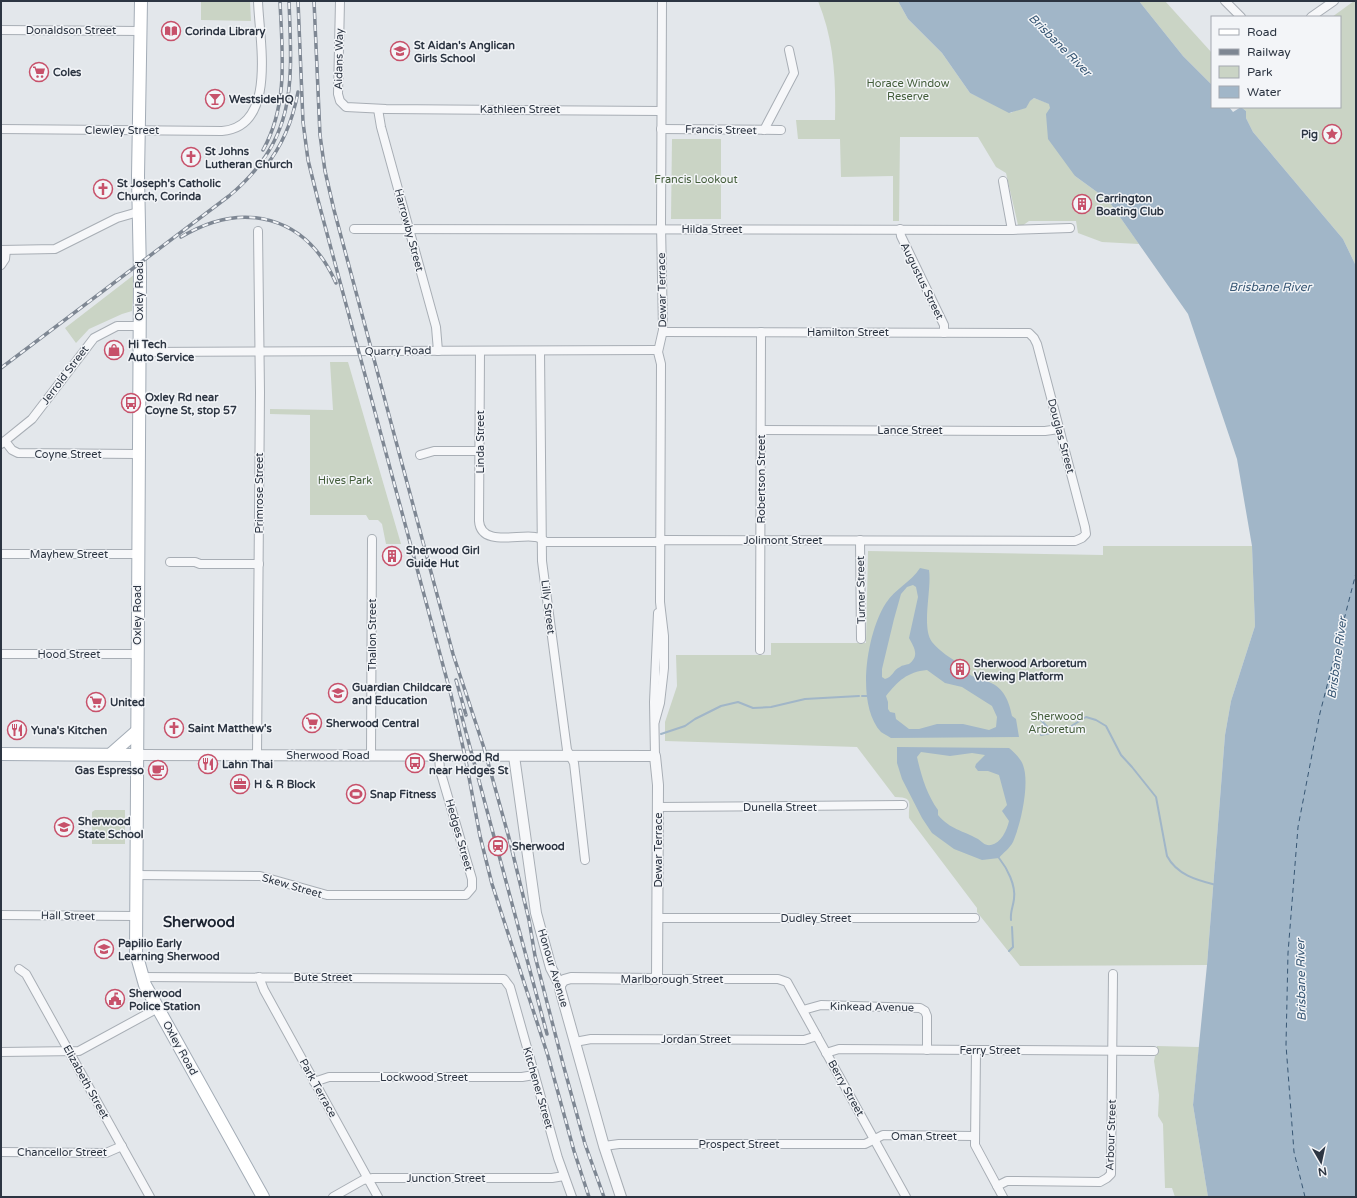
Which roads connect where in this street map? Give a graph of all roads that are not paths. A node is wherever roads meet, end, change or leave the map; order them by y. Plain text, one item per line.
1 (141, 1) edge
2 (258, 1) edge
3 (340, 1) edge
4 (662, 1) edge
5 (1225, 1) edge
6 (1329, 2) edge
7 (1240, 16) edge
8 (1312, 16) edge
9 (1, 30) edge
10 (141, 31) junction
11 (789, 50) dead end
12 (378, 109) junction
13 (661, 111) junction
14 (1, 129) edge
15 (661, 129) junction
16 (138, 130) junction
17 (764, 130) junction
18 (781, 130) dead end
19 (1003, 181) dead end
20 (138, 212) junction
21 (1070, 228) dead end
22 (354, 229) dead end
23 (409, 229) junction
24 (900, 229) junction
25 (661, 230) junction
26 (1012, 230) junction
27 (258, 231) dead end
28 (3, 250) edge
29 (1, 265) edge
30 (139, 326) junction
31 (663, 332) junction
32 (761, 332) junction
33 (944, 333) junction
34 (1032, 336) joint
35 (540, 350) junction
36 (658, 350) junction
37 (438, 351) junction
38 (480, 351) junction
39 (139, 352) junction
40 (260, 352) junction
41 (1059, 428) junction
42 (761, 430) junction
43 (3, 442) edge
44 (480, 451) junction
45 (137, 454) junction
46 (420, 455) dead end
47 (483, 532) joint
48 (1084, 536) joint
49 (372, 539) dead end
50 (541, 539) junction
51 (760, 540) junction
52 (860, 540) junction
53 (660, 541) junction
54 (1, 554) edge
55 (137, 554) junction
56 (170, 562) dead end
57 (259, 564) junction
58 (861, 639) dead end
59 (760, 650) dead end
60 (1, 654) edge
61 (137, 654) junction
62 (136, 732) junction
63 (1, 754) edge
64 (111, 754) junction
65 (136, 755) junction
66 (257, 755) junction
67 (371, 756) junction
68 (439, 756) junction
69 (514, 756) junction
70 (570, 756) junction
71 (655, 756) junction
72 (903, 805) dead end
73 (658, 807) junction
74 (585, 860) dead end
75 (135, 875) junction
76 (471, 891) joint
77 (1, 915) edge
78 (135, 916) junction
79 (657, 918) junction
80 (975, 918) dead end
81 (20, 969) dead end
82 (1113, 974) dead end
83 (142, 977) junction
84 (259, 978) junction
85 (504, 979) joint
86 (657, 979) junction
87 (785, 981) joint
88 (560, 985) junction
89 (158, 1008) junction
90 (803, 1010) junction
91 (817, 1036) junction
92 (575, 1042) junction
93 (926, 1050) junction
94 (976, 1050) junction
95 (1112, 1051) junction
96 (1154, 1051) dead end
97 (1, 1052) edge
98 (69, 1052) junction
99 (826, 1053) junction
100 (534, 1075) junction
101 (314, 1082) junction
102 (974, 1136) junction
103 (874, 1140) junction
104 (122, 1146) junction
105 (604, 1146) junction
106 (1, 1152) edge
107 (564, 1176) junction
108 (368, 1179) junction
109 (997, 1186) junction
110 (150, 1197) edge
111 (263, 1197) edge
112 (333, 1197) edge
113 (378, 1197) edge
114 (572, 1197) edge
115 (621, 1197) edge
116 (906, 1197) edge
117 (1003, 1197) edge

1 - 10 main road, Oxley Road
2 - 16 street, Clewley Street
3 - 12 street, Aidans Way
4 - 13 street, Dewar Terrace
5 - 7 street
6 - 8 street
9 - 10 street, Donaldson Street
10 - 16 main road, Oxley Road
11 - 17 street
12 - 13 street, Kathleen Street
12 - 23 street, Harrowby Street
13 - 15 street, Dewar Terrace
14 - 16 street, Clewley Street
15 - 17 street, Francis Street
15 - 25 street, Dewar Terrace
16 - 20 main road, Oxley Road
17 - 18 street, Francis Street
19 - 26 street
20 - 28 street
20 - 30 main road, Oxley Road
21 - 26 street, Hilda Street
22 - 23 street, Hilda Street
23 - 25 street, Hilda Street
23 - 37 street, Harrowby Street
24 - 25 street, Hilda Street
24 - 26 street, Hilda Street
24 - 33 street, Augustus Street
25 - 31 street, Dewar Terrace
27 - 40 street, Primrose Street
28 - 29 street
30 - 39 main road, Oxley Road
30 - 43 street, Jerrold Street
31 - 32 street, Hamilton Street
31 - 36 street, Dewar Terrace
32 - 33 street, Hamilton Street
32 - 42 street, Robertson Street
33 - 34 street, Hamilton Street
34 - 41 street, Douglas Street
35 - 36 street, Quarry Road
35 - 38 street, Quarry Road
35 - 50 street, Lilly Street
36 - 53 street, Dewar Terrace
37 - 38 street, Quarry Road
37 - 40 street, Quarry Road
38 - 44 street, Linda Street
39 - 40 street, Quarry Road
39 - 45 main road, Oxley Road
40 - 57 street, Primrose Street
41 - 42 street, Lance Street
41 - 48 street, Douglas Street
42 - 51 street, Robertson Street
43 - 45 street, Coyne Street
44 - 46 street
44 - 47 street, Linda Street
45 - 55 main road, Oxley Road
47 - 50 street, Jolimont Street
48 - 52 street, Jolimont Street
49 - 67 street, Thallon Street
50 - 53 street, Jolimont Street
50 - 70 street, Lilly Street
51 - 52 street, Jolimont Street
51 - 53 street, Jolimont Street
51 - 59 street, Robertson Street
52 - 58 street, Turner Street
53 - 71 street, Dewar Terrace
54 - 55 street, Mayhew Street
55 - 61 main road, Oxley Road
56 - 57 street
57 - 66 street, Primrose Street
60 - 61 street, Hood Street
61 - 62 main road, Oxley Road
62 - 64 main road
62 - 65 main road, Oxley Road
63 - 64 main road, Sherwood Road
64 - 65 main road, Sherwood Road
65 - 66 street, Sherwood Road
65 - 75 main road, Oxley Road
66 - 67 street, Sherwood Road
67 - 68 street, Sherwood Road
68 - 69 street, Sherwood Road
68 - 76 street, Hedges Street
69 - 70 street, Sherwood Road
69 - 88 street, Honour Avenue
70 - 71 street, Sherwood Road
70 - 74 street, Lilly Street
71 - 73 street, Dewar Terrace
72 - 73 street, Dunella Street
73 - 79 street, Dewar Terrace
75 - 76 street, Skew Street
75 - 78 main road, Oxley Road
77 - 78 street, Hall Street
78 - 83 main road, Oxley Road
79 - 80 street, Dudley Street
79 - 86 street, Dewar Terrace
81 - 98 street, Elizabeth Street
82 - 95 street
83 - 84 street, Bute Street
83 - 89 main road, Oxley Road
84 - 85 street, Bute Street
84 - 101 street, Park Terrace
85 - 100 street, Kitchener Street
86 - 87 street, Marlborough Street
86 - 88 street, Marlborough Street
87 - 90 street, Berry Street
88 - 92 street, Honour Avenue
89 - 98 street
89 - 111 main road, Oxley Road
90 - 91 street, Berry Street
90 - 93 street, Kinkead Avenue
91 - 92 street, Jordan Street
91 - 99 street, Berry Street
92 - 105 street, Honour Avenue
93 - 94 street, Ferry Street
93 - 99 street, Ferry Street
94 - 95 street, Ferry Street
94 - 102 street
95 - 96 street, Ferry Street
95 - 109 street, Arbour Street
97 - 98 street
98 - 104 street, Elizabeth Street
99 - 103 street, Berry Street
100 - 101 street, Lockwood Street
100 - 107 street, Kitchener Street
101 - 108 street, Park Terrace
102 - 103 street, Oman Street
102 - 109 street
103 - 105 street, Prospect Street
103 - 116 street, Berry Street
104 - 106 street, Chancellor Street
104 - 110 street, Elizabeth Street
105 - 115 street, Honour Avenue
107 - 108 street, Junction Street
107 - 114 street, Kitchener Street
108 - 112 street, Junction Street
108 - 113 street, Park Terrace
109 - 117 street

